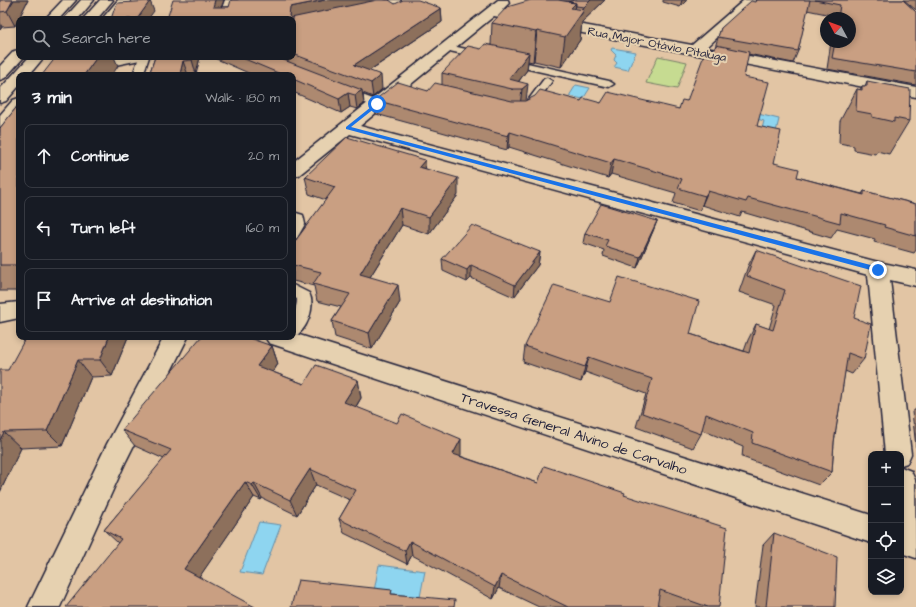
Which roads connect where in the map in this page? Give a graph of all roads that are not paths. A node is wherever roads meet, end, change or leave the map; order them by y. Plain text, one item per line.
1 (70, 0) edge
2 (88, 0) edge
3 (107, 0) edge
4 (125, 0) edge
5 (231, 0) edge
6 (507, 0) edge
7 (752, 0) edge
8 (492, 12) junction
9 (55, 16) edge
10 (74, 16) edge
11 (93, 16) edge
12 (112, 16) edge
13 (225, 16) edge
14 (448, 48) junction
15 (694, 51) junction
16 (16, 57) edge
17 (34, 60) edge
18 (109, 60) edge
19 (143, 60) edge
20 (74, 64) edge
21 (24, 72) edge
22 (139, 72) edge
23 (0, 75) edge
24 (16, 80) edge
25 (547, 80) dead end
26 (609, 84) dead end
27 (335, 87) edge
28 (916, 92) edge
29 (0, 98) edge
30 (377, 104) junction
31 (16, 107) edge
32 (523, 111) edge
33 (0, 126) edge
34 (348, 128) junction
35 (296, 169) edge
36 (296, 217) edge
37 (296, 230) edge
38 (878, 270) junction
39 (916, 278) edge
40 (296, 292) edge
41 (16, 310) edge
42 (0, 313) edge
43 (296, 326) edge
44 (296, 339) edge
45 (174, 340) edge
46 (898, 451) edge
47 (907, 493) edge
48 (868, 528) edge
49 (916, 529) edge
50 (904, 539) edge
51 (916, 543) edge
52 (44, 607) edge

1 - 9 main road
2 - 10 main road
3 - 11 main road
4 - 12 main road
5 - 13 main road
6 - 8 main road
7 - 15 main road
8 - 14 main road
8 - 15 main road, Rua Major Otávio Pitaluga
14 - 26 lane
14 - 30 main road
15 - 28 main road, Rua Major Otávio Pitaluga
16 - 23 main road
17 - 21 main road
18 - 20 main road
19 - 22 lane
24 - 29 main road
25 - 32 lane
27 - 30 lane
30 - 34 main road
31 - 33 main road
34 - 35 main road
34 - 38 main road
36 - 37 lane
38 - 39 main road
38 - 46 main road
40 - 43 lane
41 - 42 main road
44 - 48 main road, Travessa General Alvino de Carvalho
45 - 52 main road
47 - 49 main road
50 - 51 main road

